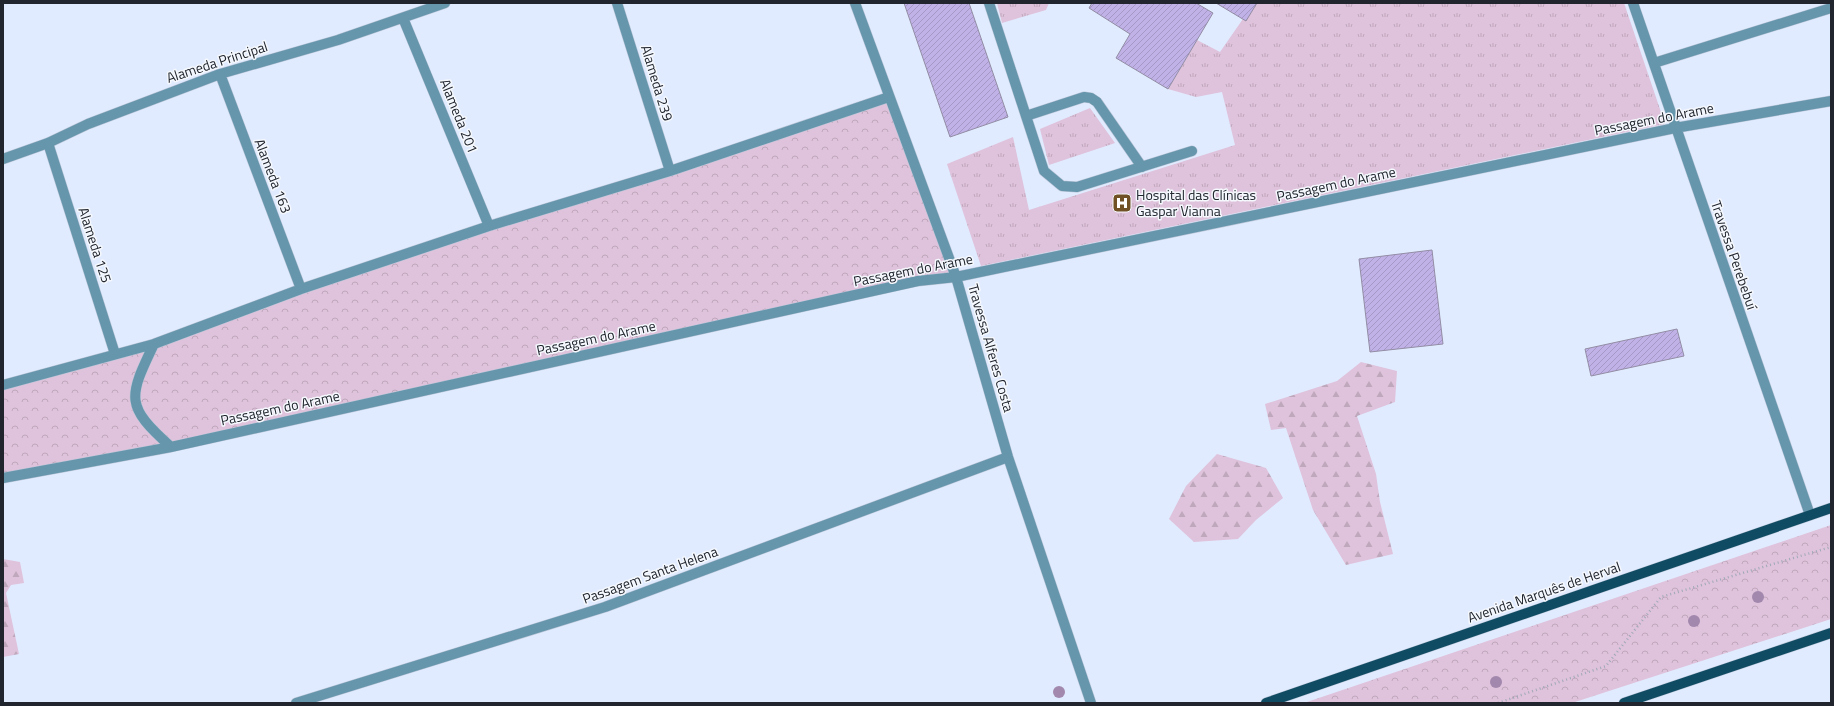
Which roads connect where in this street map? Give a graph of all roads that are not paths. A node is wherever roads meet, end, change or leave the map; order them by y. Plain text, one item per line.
1 (445, 3) edge
2 (617, 3) edge
3 (855, 3) edge
4 (989, 3) edge
5 (1634, 3) edge
6 (1831, 8) edge
7 (403, 18) junction
8 (1654, 63) junction
9 (220, 74) junction
10 (889, 97) junction
11 (1831, 101) edge
12 (1026, 116) junction
13 (1675, 128) junction
14 (48, 143) junction
15 (1192, 151) dead end
16 (3, 159) edge
17 (1142, 167) junction
18 (670, 171) junction
19 (489, 226) junction
20 (956, 277) junction
21 (301, 289) junction
22 (154, 344) junction
23 (115, 354) junction
24 (3, 385) edge
25 (171, 447) junction
26 (1008, 457) junction
27 (3, 478) edge
28 (1831, 508) edge
29 (1810, 515) junction
30 (1831, 633) edge
31 (296, 703) edge
32 (1091, 703) edge
33 (1268, 703) edge
34 (1624, 703) edge

1 - 7 street, Alameda Principal
2 - 18 street, Alameda 239
3 - 10 street, Travessa Alferes Costa
4 - 12 street
5 - 8 street, Travessa Perebebuí
6 - 8 street
7 - 9 street, Alameda Principal
7 - 19 street, Alameda 201
8 - 13 street, Travessa Perebebuí
9 - 14 street, Alameda Principal
9 - 21 street, Alameda 163
10 - 18 street
10 - 20 street, Travessa Alferes Costa
11 - 13 street, Passagem do Arame
12 - 17 street
12 - 17 street
13 - 20 street, Passagem do Arame
13 - 29 street, Travessa Perebebuí
14 - 16 street, Alameda Principal
14 - 23 street, Alameda 125
15 - 17 street
18 - 19 street
19 - 21 street
20 - 25 street, Passagem do Arame
20 - 26 street, Travessa Alferes Costa
21 - 22 street
22 - 23 street
22 - 25 street
23 - 24 street
25 - 27 street, Passagem do Arame
26 - 31 street, Passagem Santa Helena
26 - 32 street, Travessa Alferes Costa
28 - 29 main road, Avenida Marquês de Herval
29 - 33 main road, Avenida Marquês de Herval
30 - 34 main road

